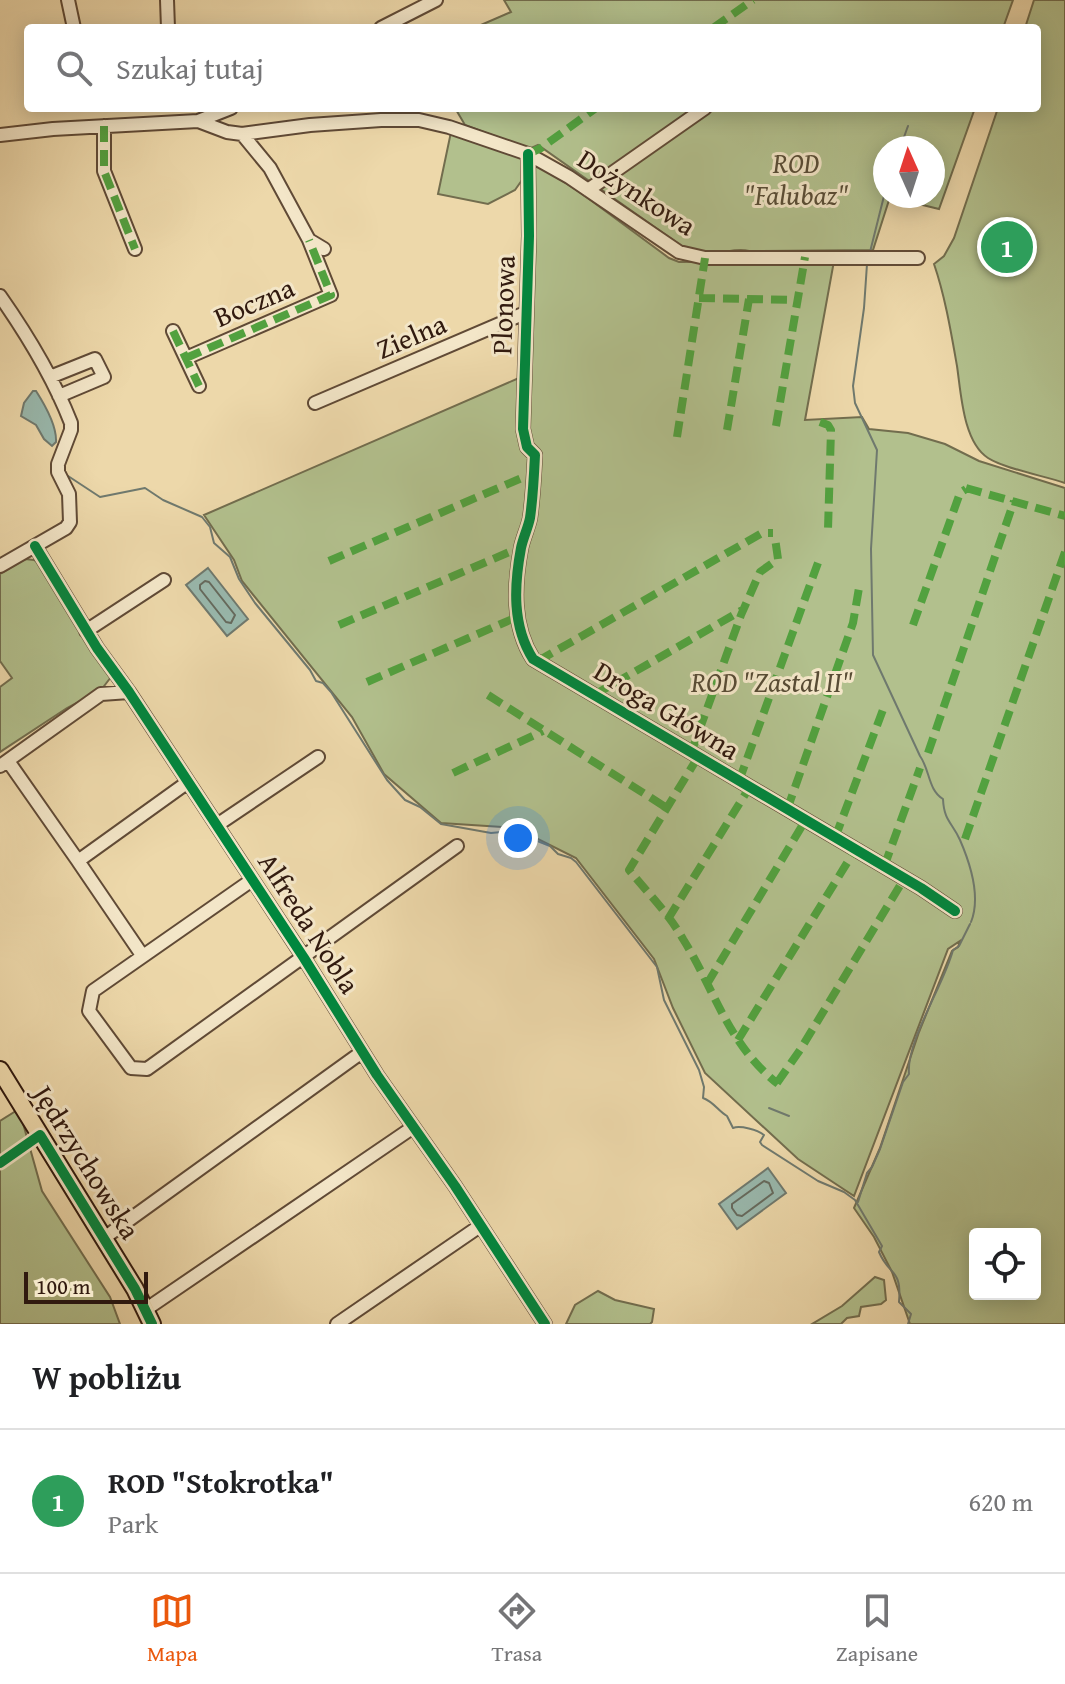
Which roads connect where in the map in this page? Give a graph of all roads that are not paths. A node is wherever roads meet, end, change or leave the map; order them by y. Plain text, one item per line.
1 (68, 0) edge
2 (167, 0) edge
3 (436, 0) edge
4 (73, 24) edge
5 (168, 24) edge
6 (389, 24) edge
7 (221, 112) edge
8 (699, 112) edge
9 (198, 121) junction
10 (104, 126) junction
11 (242, 134) junction
12 (0, 135) edge
13 (528, 154) junction
14 (588, 190) junction
15 (309, 240) junction
16 (135, 249) dead end
17 (324, 249) dead end
18 (918, 258) dead end
19 (0, 296) edge
20 (525, 313) junction
21 (173, 331) dead end
22 (186, 358) junction
23 (50, 377) junction
24 (199, 386) dead end
25 (59, 396) junction
26 (315, 403) dead end
27 (535, 455) joint
28 (35, 546) junction
29 (0, 565) edge
30 (164, 580) dead end
31 (86, 631) junction
32 (129, 692) junction
33 (318, 757) dead end
34 (4, 764) edge
35 (188, 782) junction
36 (217, 825) junction
37 (457, 846) dead end
38 (78, 861) junction
39 (252, 880) junction
40 (955, 911) dead end
41 (142, 955) junction
42 (304, 958) junction
43 (362, 1052) junction
44 (0, 1070) edge
45 (412, 1128) junction
46 (480, 1226) junction
47 (104, 1238) junction
48 (161, 1299) junction
49 (168, 1311) dead end
50 (148, 1317) edge
51 (337, 1324) edge
52 (545, 1324) edge

1 - 4 street
2 - 5 street
3 - 6 street
7 - 9 street
8 - 14 street
9 - 10 street
9 - 11 street, Dożynkowa
10 - 12 street
10 - 16 street
11 - 13 street, Dożynkowa
11 - 15 street, Boczna
13 - 14 street, Dożynkowa
13 - 20 street, Plonowa
14 - 18 street, Dożynkowa
15 - 17 street, Boczna
15 - 22 street, Boczna
19 - 23 street
20 - 26 street, Zielna
20 - 27 street, Plonowa
21 - 22 street
22 - 24 street
23 - 25 street
23 - 25 street
25 - 28 street
27 - 40 street, Droga Główna
28 - 29 street
28 - 31 street, Alfreda Nobla
30 - 31 street
31 - 32 street, Alfreda Nobla
32 - 34 street
32 - 35 street, Alfreda Nobla
33 - 36 street
34 - 38 street
35 - 36 street, Alfreda Nobla
35 - 38 street
36 - 39 street, Alfreda Nobla
37 - 42 street
38 - 41 street
39 - 41 street
39 - 42 street, Alfreda Nobla
41 - 42 street
42 - 43 street, Alfreda Nobla
43 - 45 street, Alfreda Nobla
43 - 47 street
44 - 47 main road, Jędrzychowska
45 - 46 street, Alfreda Nobla
45 - 48 street
46 - 51 street
46 - 52 street, Alfreda Nobla
47 - 50 main road, Jędrzychowska
48 - 49 street
48 - 50 street

